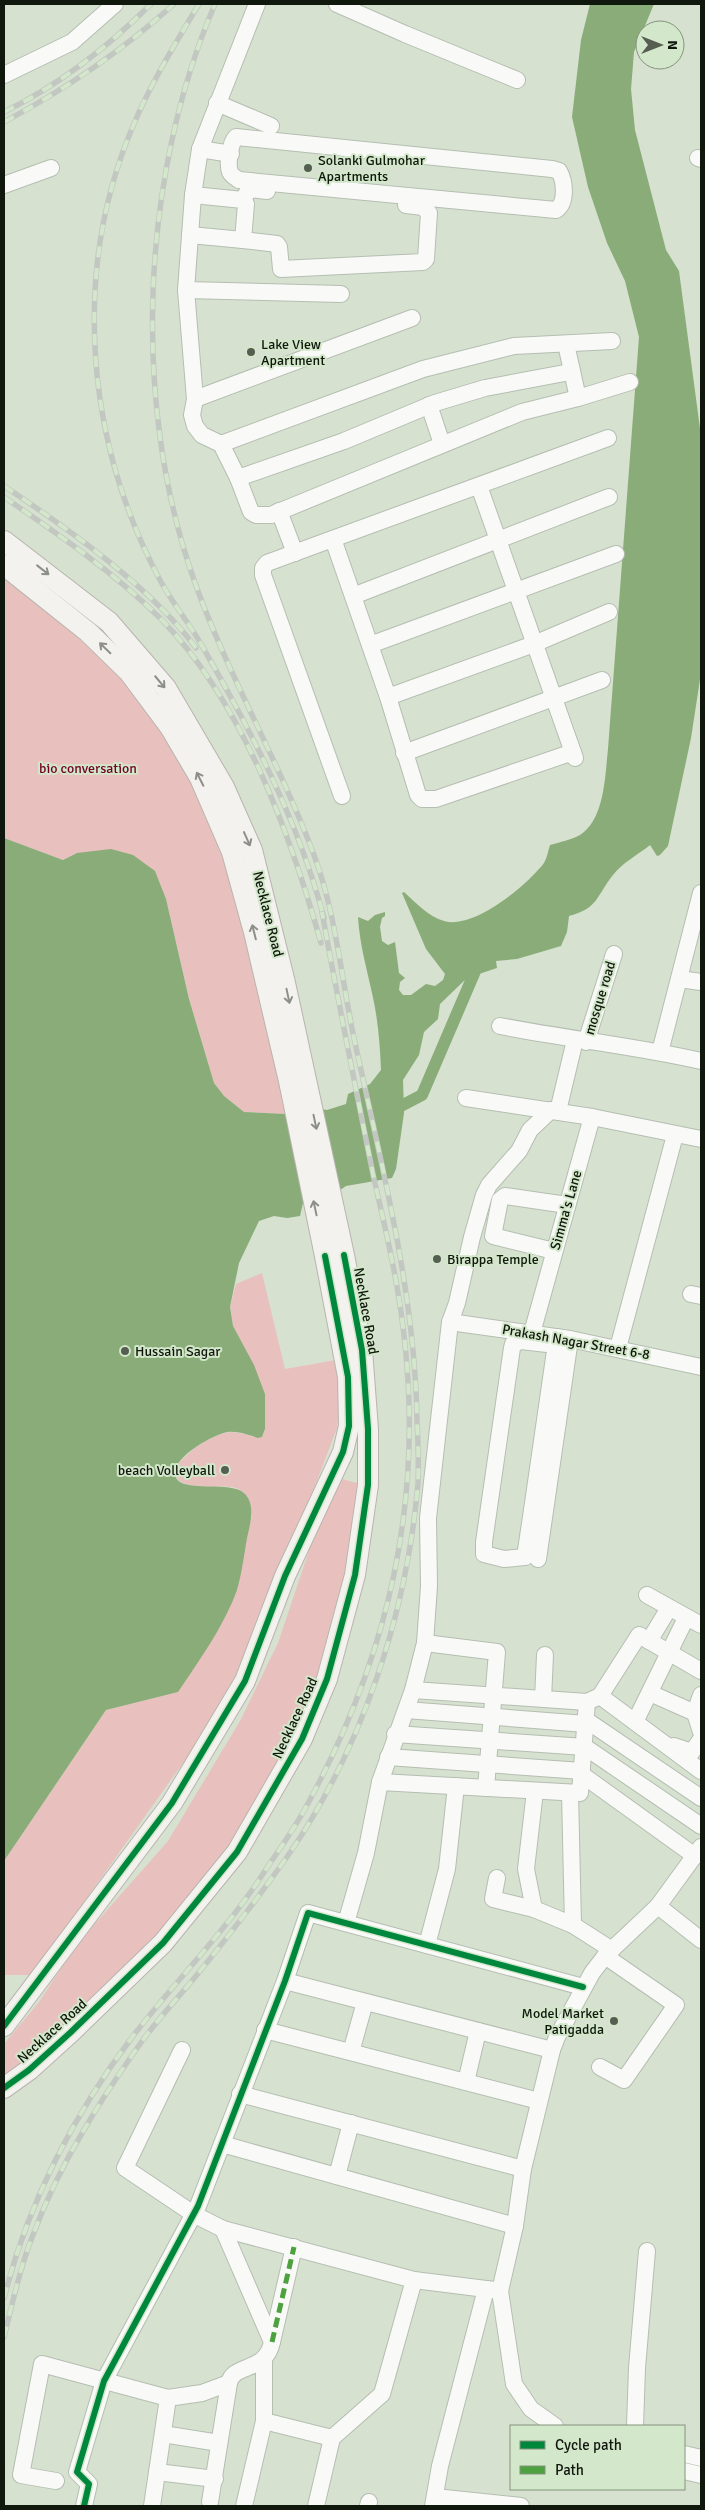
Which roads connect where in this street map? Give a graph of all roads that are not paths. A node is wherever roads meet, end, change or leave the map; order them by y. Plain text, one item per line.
1 (115, 4) edge
2 (337, 4) edge
3 (255, 8) edge
4 (4, 75) edge
5 (517, 80) dead end
6 (217, 103) junction
7 (271, 126) dead end
8 (200, 149) junction
9 (231, 154) junction
10 (51, 168) dead end
11 (4, 185) edge
12 (193, 195) junction
13 (243, 200) junction
14 (190, 236) junction
15 (243, 240) junction
16 (186, 290) junction
17 (341, 294) dead end
18 (412, 318) dead end
19 (612, 341) dead end
20 (566, 344) junction
21 (570, 372) junction
22 (630, 382) dead end
23 (578, 398) junction
24 (195, 399) junction
25 (429, 405) junction
26 (608, 438) dead end
27 (220, 444) junction
28 (442, 444) junction
29 (238, 478) junction
30 (479, 486) junction
31 (609, 497) dead end
32 (279, 511) junction
33 (333, 539) junction
34 (500, 540) junction
35 (4, 541) edge
36 (295, 553) junction
37 (616, 554) dead end
38 (4, 565) edge
39 (516, 592) junction
40 (353, 596) junction
41 (609, 612) dead end
42 (534, 644) junction
43 (370, 645) junction
44 (602, 680) dead end
45 (388, 697) junction
46 (553, 698) junction
47 (404, 753) junction
48 (342, 796) dead end
49 (228, 820) junction
50 (701, 893) edge
51 (696, 931) edge
52 (614, 954) dead end
53 (679, 979) junction
54 (701, 982) edge
55 (500, 1026) dead end
56 (581, 1041) junction
57 (660, 1052) junction
58 (701, 1061) edge
59 (466, 1098) dead end
60 (554, 1111) junction
61 (592, 1116) junction
62 (675, 1135) junction
63 (701, 1139) edge
64 (567, 1205) junction
65 (554, 1251) junction
66 (334, 1255) junction
67 (450, 1322) junction
68 (532, 1333) junction
69 (561, 1340) junction
70 (618, 1348) junction
71 (701, 1367) edge
72 (343, 1452) junction
73 (368, 1455) junction
74 (539, 1510) junction
75 (538, 1560) dead end
76 (647, 1595) dead end
77 (669, 1608) junction
78 (686, 1618) junction
79 (701, 1625) edge
80 (649, 1641) junction
81 (426, 1643) junction
82 (669, 1653) junction
83 (545, 1655) dead end
84 (701, 1671) edge
85 (413, 1690) junction
86 (443, 1692) junction
87 (650, 1693) junction
88 (701, 1695) edge
89 (494, 1696) junction
90 (541, 1699) junction
91 (593, 1699) junction
92 (406, 1710) junction
93 (440, 1713) junction
94 (695, 1713) junction
95 (492, 1717) junction
96 (538, 1720) junction
97 (586, 1722) junction
98 (637, 1724) junction
99 (701, 1732) edge
100 (395, 1734) junction
101 (438, 1738) junction
102 (701, 1739) edge
103 (658, 1740) junction
104 (490, 1742) junction
105 (536, 1744) junction
106 (584, 1747) junction
107 (625, 1747) junction
108 (679, 1754) junction
109 (388, 1757) junction
110 (437, 1760) junction
111 (488, 1764) junction
112 (612, 1765) junction
113 (534, 1767) junction
114 (701, 1771) edge
115 (582, 1773) junction
116 (665, 1774) junction
117 (380, 1782) junction
118 (436, 1785) junction
119 (456, 1786) junction
120 (486, 1788) junction
121 (533, 1791) junction
122 (652, 1792) junction
123 (570, 1793) junction
124 (701, 1798) edge
125 (698, 1818) edge
126 (698, 1852) edge
127 (497, 1878) dead end
128 (658, 1906) junction
129 (534, 1908) junction
130 (346, 1923) junction
131 (573, 1925) junction
132 (701, 1940) edge
133 (427, 1945) junction
134 (609, 1953) junction
135 (285, 1981) junction
136 (583, 1987) junction
137 (365, 2002) junction
138 (4, 2026) edge
139 (265, 2030) junction
140 (478, 2031) junction
141 (182, 2050) dead end
142 (552, 2050) junction
143 (351, 2052) junction
144 (600, 2067) dead end
145 (466, 2082) junction
146 (4, 2088) edge
147 (240, 2094) junction
148 (539, 2101) junction
149 (350, 2124) junction
150 (222, 2144) junction
151 (523, 2169) junction
152 (337, 2176) junction
153 (195, 2215) junction
154 (515, 2226) junction
155 (223, 2228) junction
156 (294, 2247) junction
157 (647, 2251) dead end
158 (414, 2280) junction
159 (493, 2290) junction
160 (272, 2342) junction
161 (264, 2360) junction
162 (104, 2381) junction
163 (229, 2383) junction
164 (168, 2398) junction
165 (264, 2421) junction
166 (554, 2425) edge
167 (636, 2425) edge
168 (163, 2434) junction
169 (332, 2438) junction
170 (219, 2443) junction
171 (685, 2454) edge
172 (701, 2458) edge
173 (685, 2471) edge
174 (157, 2472) junction
175 (701, 2475) edge
176 (214, 2479) junction
177 (56, 2481) dead end
178 (210, 2502) dead end
179 (434, 2502) edge
180 (84, 2506) edge
181 (152, 2506) edge
182 (244, 2506) edge
183 (316, 2506) edge
184 (521, 2506) edge

1 - 4 street
2 - 5 street
3 - 6 street
6 - 7 street
6 - 8 street
8 - 9 street
8 - 12 street
9 - 9 street
10 - 11 street
12 - 13 street
12 - 14 street
13 - 15 street
13 - 15 street
14 - 15 street
14 - 16 street
16 - 17 street
16 - 24 street
18 - 24 street
19 - 20 street
20 - 21 street
20 - 27 street
21 - 23 street
21 - 25 street
22 - 23 street
23 - 28 street
24 - 27 street
25 - 28 street
25 - 29 street
26 - 30 street
27 - 29 street
28 - 32 street
29 - 32 street
30 - 33 street
30 - 34 street
31 - 34 street
32 - 36 street
33 - 36 street
33 - 40 street
34 - 39 street
34 - 40 street
35 -> 49 main road, Necklace Road
36 - 48 street
37 - 39 street
49 -> 38 main road, Necklace Road
39 - 42 street
39 - 43 street
40 - 43 street
41 - 42 street
42 - 45 street
42 - 46 street
43 - 45 street
44 - 46 street
45 - 47 street
46 - 47 street
46 - 47 street
49 - 66 main road, Necklace Road
50 - 51 street
51 - 53 street
52 - 56 street, mosque road
53 - 54 street
53 - 57 street
55 - 56 street
56 - 57 street
56 - 60 street, mosque road
57 - 58 street
59 - 60 street
60 - 61 street
60 - 67 street
61 - 62 street
61 - 64 street, Simma's Lane
62 - 63 street
62 - 70 street
64 - 65 street, Simma's Lane
64 - 65 street
65 - 68 street, Simma's Lane
66 - 72 main road, Necklace Road
66 - 73 main road, Necklace Road
67 - 68 street, Prakash Nagar Street 6-8
67 - 81 street
68 - 69 street, Prakash Nagar Street 6-8
69 - 70 street, Prakash Nagar Street 6-8
69 - 74 street
69 - 74 street
70 - 71 street, Prakash Nagar Street 6-8
72 - 73 main road
72 - 138 main road, Necklace Road
73 - 146 main road, Necklace Road
74 - 75 street
76 - 77 street
77 - 78 street
77 - 80 street
78 - 79 street
78 - 82 street
80 - 82 street
80 - 91 street
81 - 85 street
81 - 89 street
82 - 84 street
82 - 87 street
83 - 90 street
85 - 86 street
85 - 92 street
86 - 89 street
86 - 93 street
87 - 94 street
87 - 98 street
88 - 94 street
89 - 90 street
89 - 95 street
90 - 91 street
90 - 96 street
91 - 97 street
91 - 98 street
92 - 93 street
92 - 100 street
93 - 95 street
93 - 101 street
94 - 99 street
95 - 96 street
95 - 104 street
96 - 97 street
96 - 105 street
97 - 106 street
97 - 107 street
98 - 103 street
98 - 107 street
100 - 101 street
100 - 109 street
101 - 104 street
101 - 110 street
102 - 103 street
103 - 108 street
104 - 105 street
104 - 111 street
105 - 106 street
105 - 113 street
106 - 112 street
106 - 115 street
107 - 112 street
107 - 116 street
108 - 114 street
108 - 116 street
109 - 110 street
109 - 117 street
110 - 111 street
110 - 118 street
111 - 113 street
111 - 120 street
112 - 122 street
113 - 115 street
113 - 121 street
115 - 123 street
115 - 126 street
116 - 122 street
116 - 124 street
117 - 118 street
117 - 130 street
118 - 119 street
119 - 120 street
119 - 133 street
120 - 121 street
121 - 123 street
121 - 129 street
122 - 125 street
123 - 131 street
126 - 128 street
127 - 129 street
128 - 132 street
128 - 134 street
129 - 131 street
130 - 133 street
130 - 135 street
131 - 134 street
133 - 136 street
134 - 136 street
134 - 144 street
135 - 137 street
135 - 139 street
136 - 142 street
137 - 140 street
137 - 143 street
139 - 143 street
139 - 147 street
140 - 142 street
140 - 145 street
141 - 153 street
142 - 148 street
143 - 145 street
145 - 148 street
147 - 149 street
147 - 150 street
148 - 151 street
149 - 151 street
149 - 152 street
150 - 152 street
150 - 153 street
151 - 154 street
152 - 154 street
153 - 155 street
153 - 162 street
154 - 159 street
155 - 156 street
155 - 160 street
156 - 158 street
156 - 160 street
157 - 167 street
158 - 159 street
158 - 169 street
159 - 166 street
159 - 179 street
160 - 161 street
161 - 163 street
161 - 165 street
162 - 164 street
162 - 177 street
162 - 180 street
163 - 164 street
163 - 170 street
164 - 168 street
165 - 169 street
165 - 182 street
168 - 170 street
168 - 174 street
169 - 183 street
170 - 176 street
171 - 172 street
173 - 175 street
174 - 176 street
174 - 181 street
176 - 178 street
179 - 184 street

